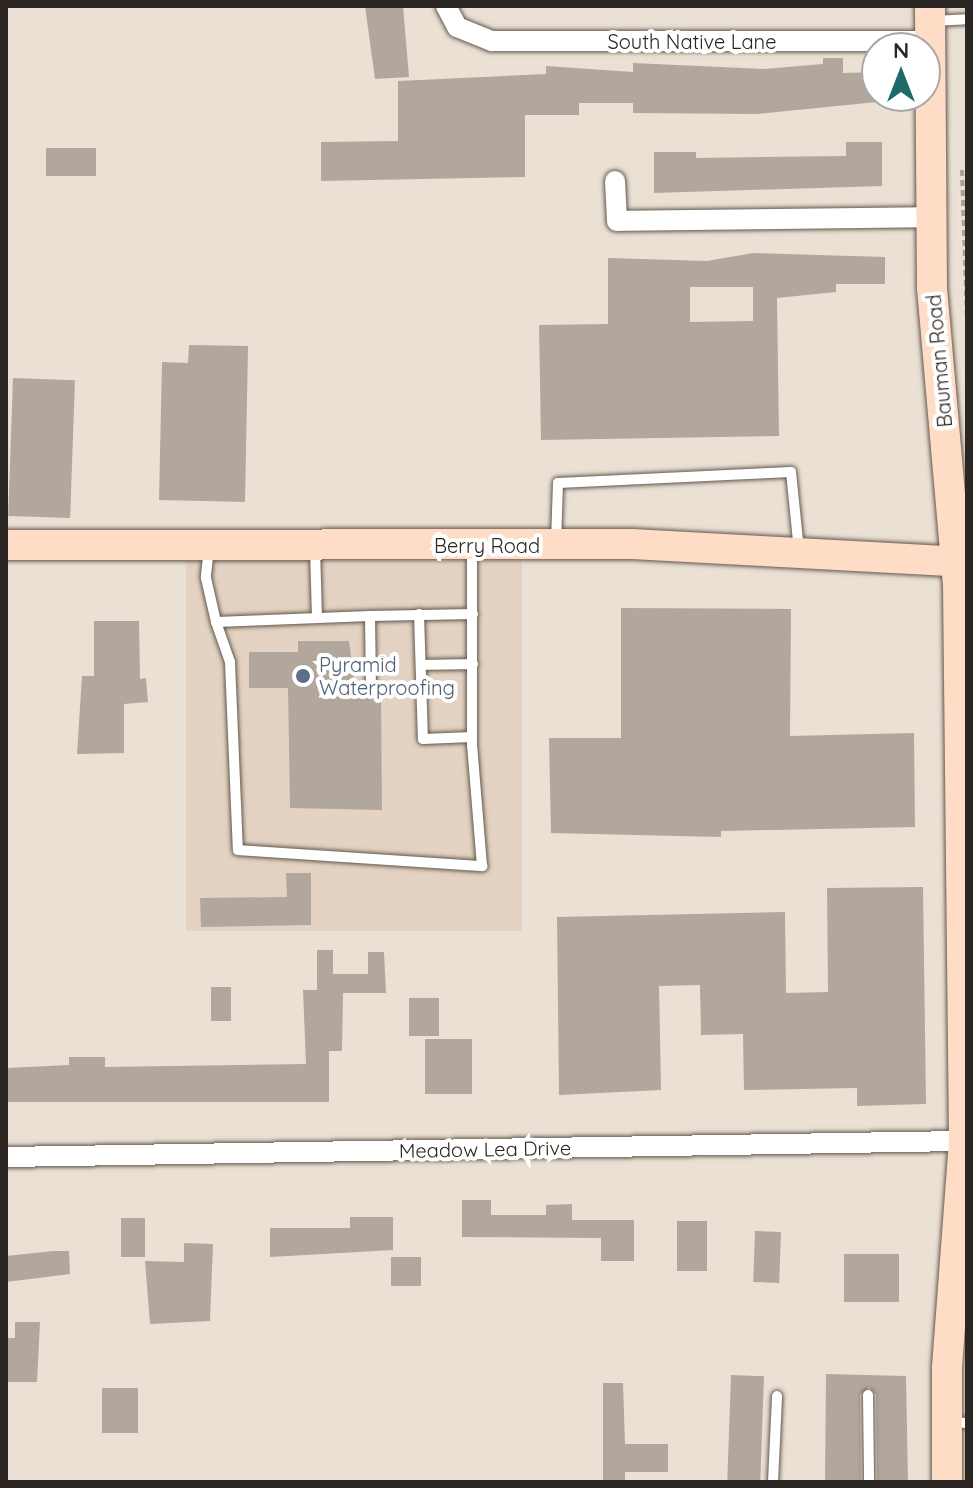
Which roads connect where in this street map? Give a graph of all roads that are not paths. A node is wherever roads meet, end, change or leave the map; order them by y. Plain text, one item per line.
1 (446, 6) edge
2 (967, 19) edge
3 (931, 23) edge
4 (615, 181) dead end
5 (935, 217) junction
6 (6, 545) edge
7 (209, 545) junction
8 (315, 545) junction
9 (472, 545) junction
10 (556, 545) junction
11 (799, 553) junction
12 (962, 562) edge
13 (419, 614) junction
14 (473, 614) junction
15 (370, 616) junction
16 (317, 618) junction
17 (216, 622) junction
18 (473, 664) junction
19 (421, 665) junction
20 (371, 686) dead end
21 (472, 737) junction
22 (964, 1141) junction
23 (6, 1157) edge
24 (963, 1206) edge
25 (868, 1395) dead end
26 (777, 1396) dead end
27 (957, 1422) edge
28 (773, 1482) edge
29 (869, 1482) edge
30 (947, 1482) edge

1 - 3 street, South Native Lane
2 - 3 lane
3 - 5 street, Bauman Road
4 - 5 street
5 - 12 street, Bauman Road
6 - 7 street, Berry Road
7 - 8 street, Berry Road
7 - 17 lane
8 - 9 street, Berry Road
8 - 16 lane
9 - 10 street, Berry Road
9 - 14 lane
10 - 11 street, Berry Road
10 - 11 lane
11 - 12 street, Berry Road
12 - 22 street, Bauman Road
13 - 14 lane
13 - 15 lane
13 - 19 lane
14 - 18 lane
15 - 16 lane
15 - 20 lane
16 - 17 lane
17 - 21 lane
18 - 19 lane
18 - 21 lane
19 - 21 lane
22 - 23 street, Meadow Lea Drive
22 - 24 street, Bauman Road
24 - 27 street, Bauman Road
25 - 29 lane
26 - 28 lane
27 - 30 street, Bauman Road

